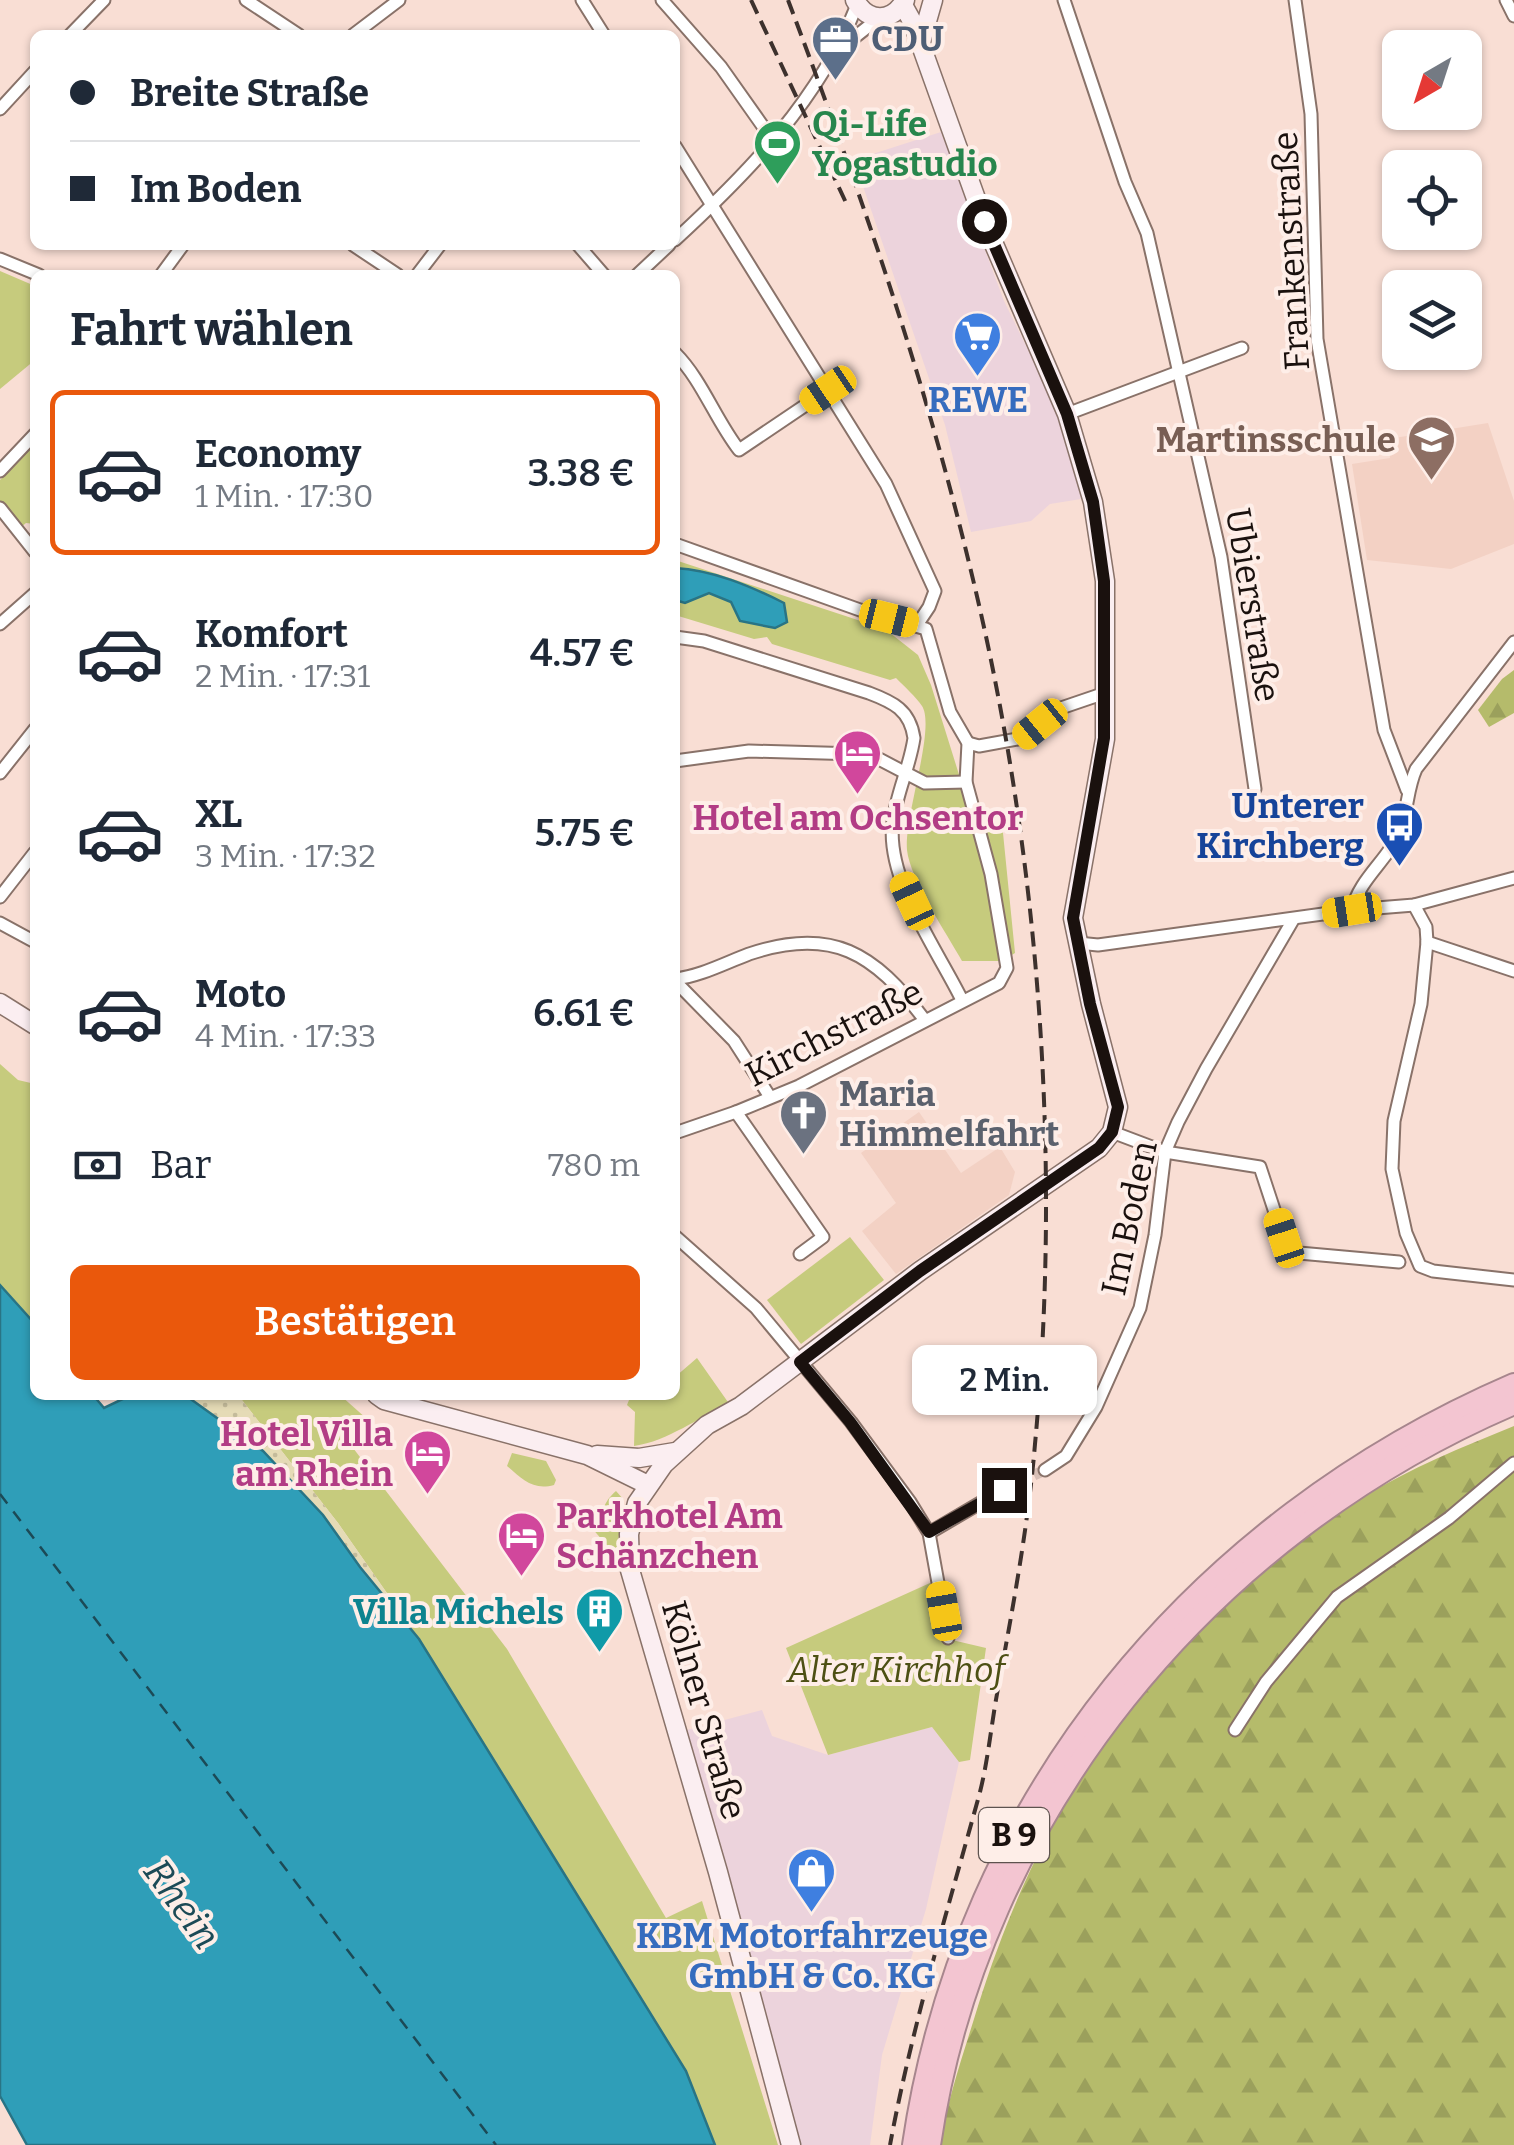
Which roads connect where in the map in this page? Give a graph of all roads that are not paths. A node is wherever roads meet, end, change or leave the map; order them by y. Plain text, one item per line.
1 (104, 0) edge
2 (246, 0) edge
3 (398, 0) edge
4 (582, 0) edge
5 (662, 0) edge
6 (933, 0) edge
7 (1064, 0) edge
8 (1295, 0) edge
9 (1506, 0) edge
10 (856, 2) edge
11 (894, 10) edge
12 (1514, 16) edge
13 (75, 30) edge
14 (291, 30) edge
15 (359, 30) edge
16 (601, 30) edge
17 (920, 47) junction
18 (838, 51) junction
19 (30, 76) edge
20 (0, 108) edge
21 (774, 142) junction
22 (680, 154) edge
23 (712, 206) junction
24 (680, 235) edge
25 (360, 250) edge
26 (436, 250) edge
27 (582, 250) edge
28 (663, 250) edge
29 (0, 259) edge
30 (390, 270) edge
31 (421, 270) edge
32 (600, 270) edge
33 (641, 270) edge
34 (30, 271) edge
35 (1242, 348) dead end
36 (680, 358) edge
37 (1180, 371) junction
38 (828, 390) junction
39 (1067, 414) junction
40 (30, 439) edge
41 (0, 470) edge
42 (0, 508) edge
43 (30, 546) edge
44 (680, 546) edge
45 (30, 598) edge
46 (0, 624) edge
47 (917, 624) junction
48 (680, 638) edge
49 (1514, 642) edge
50 (1105, 693) junction
51 (30, 735) edge
52 (968, 743) junction
53 (680, 760) edge
54 (0, 773) edge
55 (904, 773) junction
56 (966, 782) junction
57 (1255, 789) dead end
58 (1407, 790) junction
59 (30, 858) edge
60 (1514, 878) edge
61 (0, 897) edge
62 (1414, 906) junction
63 (1352, 910) junction
64 (1294, 920) junction
65 (0, 924) edge
66 (30, 939) edge
67 (1078, 942) junction
68 (1427, 942) junction
69 (1514, 972) edge
70 (680, 979) edge
71 (680, 985) edge
72 (962, 1000) junction
73 (0, 1003) edge
74 (924, 1018) junction
75 (30, 1022) edge
76 (770, 1097) junction
77 (736, 1112) junction
78 (680, 1131) edge
79 (1112, 1132) junction
80 (1165, 1152) junction
81 (680, 1240) edge
82 (800, 1254) dead end
83 (1399, 1262) dead end
84 (1514, 1280) edge
85 (800, 1362) junction
86 (1514, 1384) edge
87 (403, 1400) edge
88 (1514, 1404) edge
89 (1464, 1417) junction
90 (681, 1452) junction
91 (587, 1455) junction
92 (620, 1455) junction
93 (1514, 1463) edge
94 (1045, 1470) tunnel mouth
95 (648, 1484) junction
96 (1004, 1490) tunnel mouth
97 (929, 1532) junction
98 (1220, 1583) junction
99 (948, 1638) dead end
100 (1235, 1730) dead end
101 (791, 2145) edge
102 (913, 2145) edge
103 (930, 2145) edge

1 - 13 street
2 - 14 street
3 - 15 street
4 - 16 street
5 - 21 street
6 - 17 street
7 - 37 street, Ubierstraße
8 - 58 street, Frankenstraße
9 - 12 street
10 - 11 street
10 - 18 street
11 - 17 street
11 - 18 street
17 - 39 street
18 - 21 street
19 - 20 street
21 - 23 street
22 - 23 street
23 - 24 street
23 - 38 street
25 - 30 street
26 - 31 street
27 - 32 street
28 - 33 street
29 - 34 street
35 - 37 street
36 - 38 street
37 - 39 street
37 - 57 street, Ubierstraße
38 - 47 street
39 - 50 street
40 - 41 street
42 - 43 street
44 - 47 street
45 - 46 street
47 - 52 street
48 - 55 street
49 - 58 street
50 - 52 street
50 - 67 street
51 - 54 street
52 - 56 street
53 - 55 street
55 - 56 street
55 - 72 street
56 - 72 street, Kirchstraße
58 - 63 street
59 - 61 street
60 - 62 street
62 - 63 street
62 - 68 street
63 - 64 street
64 - 67 street
64 - 80 street, Im Boden
65 - 66 street
67 - 79 street
68 - 69 street
68 - 84 street
70 - 74 street
71 - 76 street
72 - 74 street, Kirchstraße
73 - 75 street
74 - 76 street, Kirchstraße
76 - 77 street, Kirchstraße
77 - 78 street, Kirchstraße
77 - 82 street
79 - 80 street
79 - 85 street, Kölner Straße
80 - 83 street
80 - 94 street, Im Boden
81 - 85 street
85 - 90 street, Kölner Straße
85 - 97 street
86 - 89 highway, B 9
87 - 91 street
88 - 89 highway, B 9
89 - 98 highway, B 9
90 - 92 street
90 - 95 street, Kölner Straße
91 - 92 street
91 - 95 street
92 - 95 street
93 - 100 street
95 - 101 street, Kölner Straße
96 - 97 street
97 - 99 street
98 - 102 highway, B 9
98 - 103 highway, B 9

